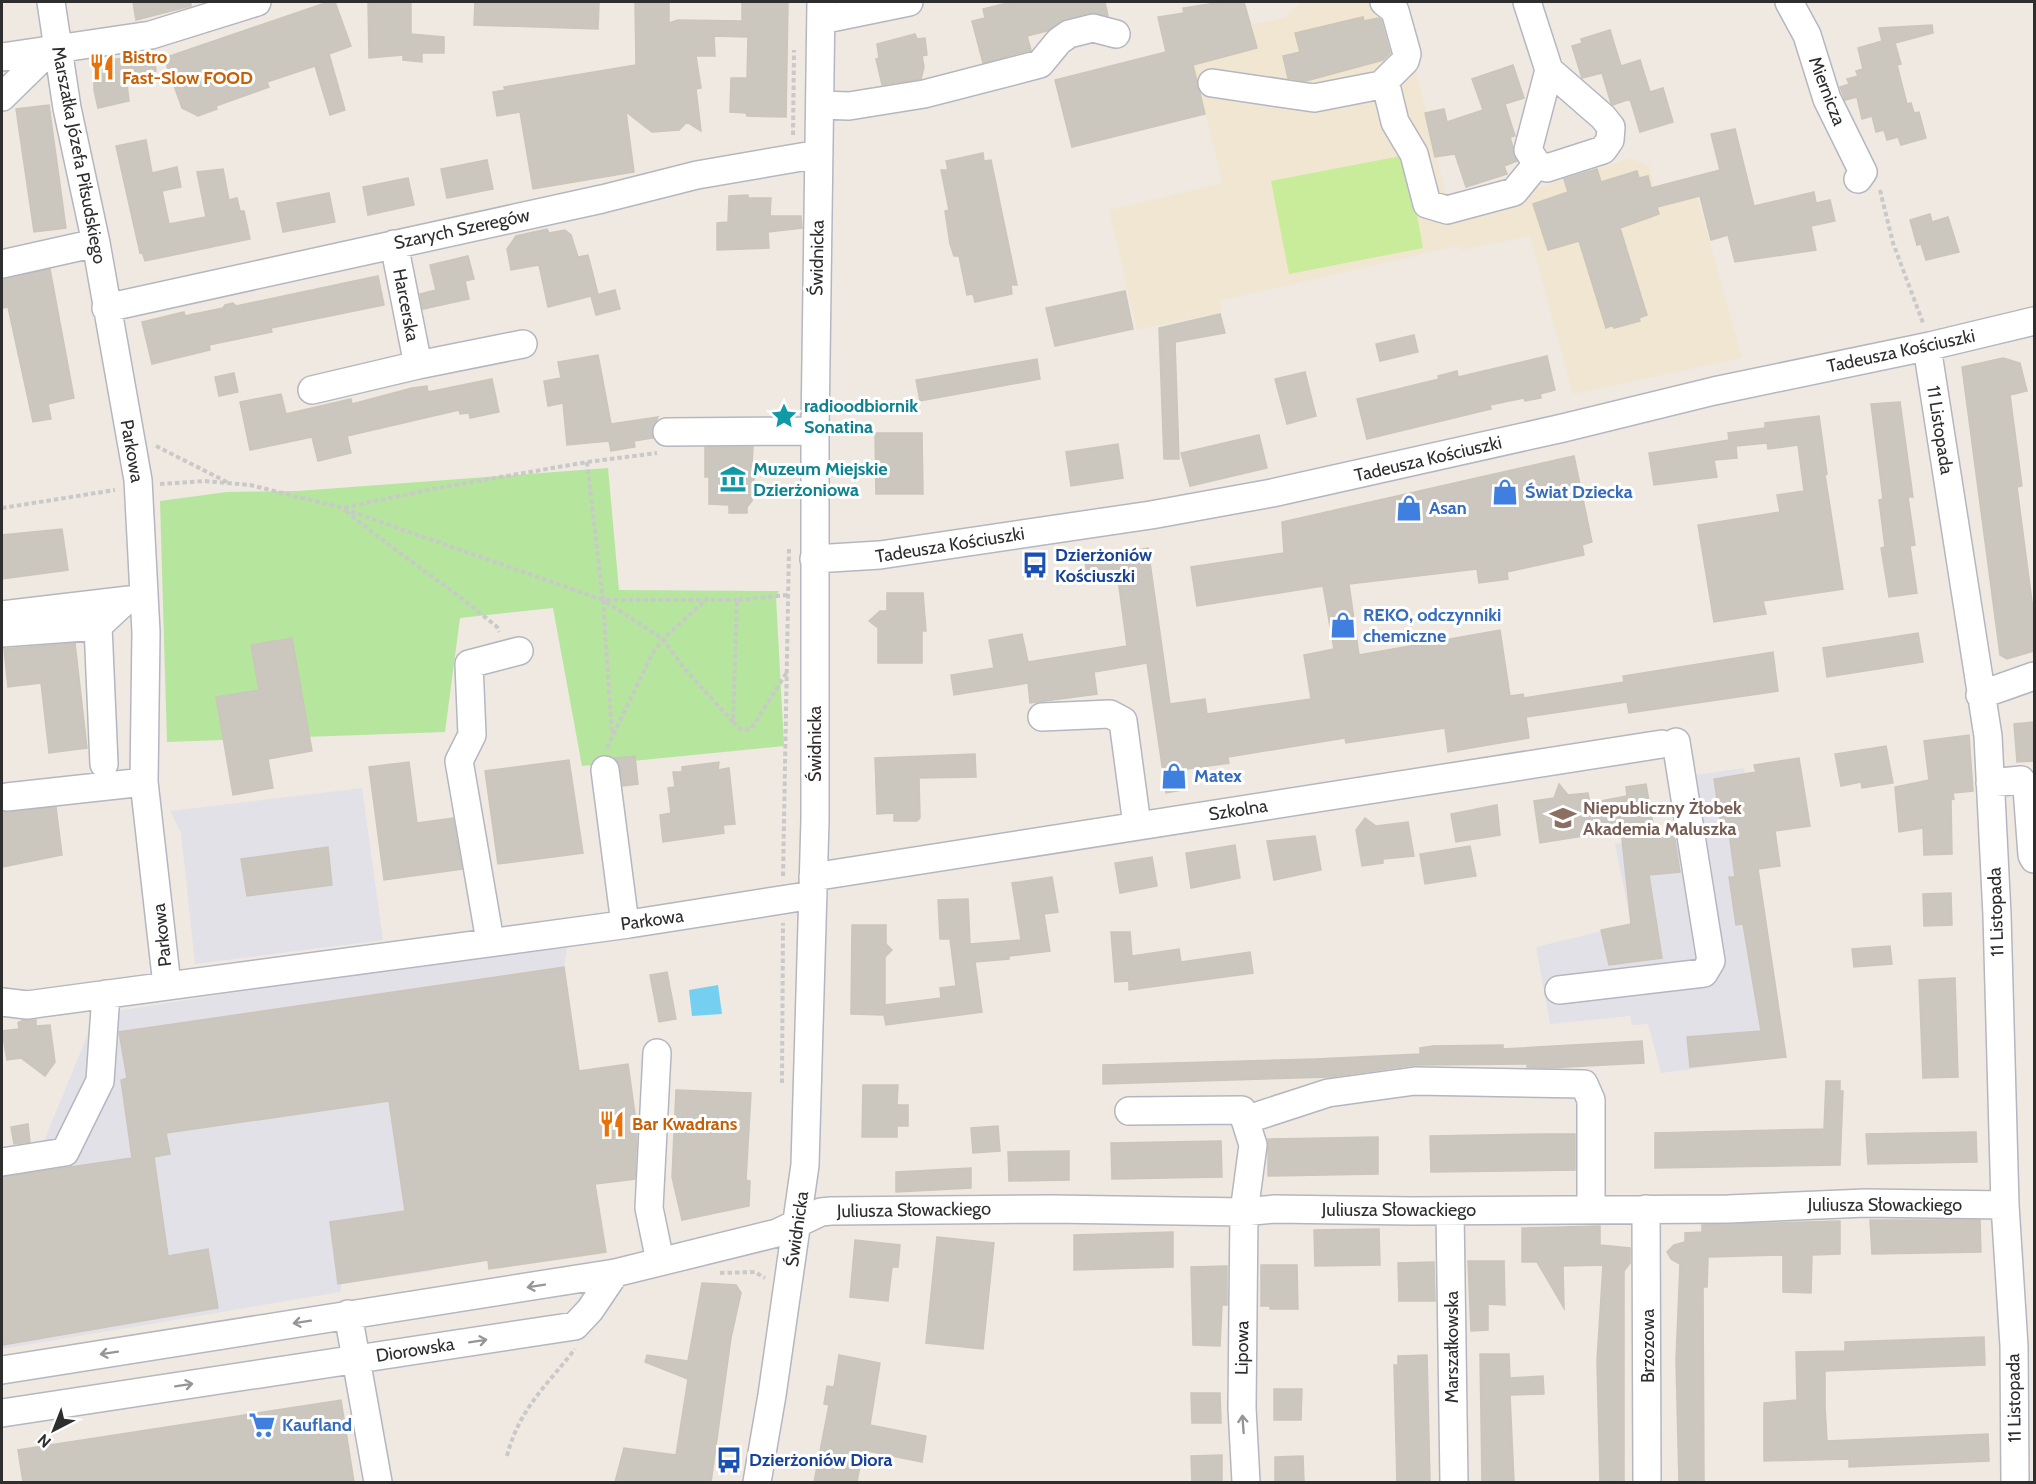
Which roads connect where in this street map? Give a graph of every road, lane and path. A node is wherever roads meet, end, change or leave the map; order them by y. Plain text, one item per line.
1 (51, 2) edge
2 (257, 2) edge
3 (909, 2) edge
4 (1384, 2) edge
5 (1527, 2) edge
6 (1789, 2) edge
7 (821, 11) edge
8 (1116, 34) dead end
9 (795, 47) dead end
10 (54, 49) junction
11 (2, 57) edge
12 (1549, 70) junction
13 (1212, 83) dead end
14 (1386, 84) junction
15 (2, 96) edge
16 (819, 105) junction
17 (793, 136) dead end
18 (819, 154) junction
19 (1538, 164) junction
20 (1861, 176) joint
21 (96, 243) junction
22 (394, 244) junction
23 (2, 264) edge
24 (106, 308) junction
25 (2034, 321) edge
26 (1929, 334) junction
27 (523, 344) dead end
28 (418, 365) junction
29 (312, 390) dead end
30 (815, 431) junction
31 (667, 432) joint
32 (154, 444) dead end
33 (587, 462) junction
34 (231, 483) junction
35 (160, 484) dead end
36 (115, 490) dead end
37 (2, 508) edge
38 (343, 508) junction
39 (789, 540) dead end
40 (814, 559) junction
41 (788, 595) junction
42 (708, 598) junction
43 (135, 599) junction
44 (603, 600) junction
45 (737, 600) junction
46 (2, 615) edge
47 (98, 626) junction
48 (2, 633) edge
49 (663, 639) junction
50 (513, 653) joint
51 (787, 672) junction
52 (2034, 676) edge
53 (1980, 695) junction
54 (1042, 717) dead end
55 (733, 722) junction
56 (612, 736) junction
57 (104, 764) dead end
58 (605, 770) joint
59 (144, 782) junction
60 (1990, 783) junction
61 (7, 797) dead end
62 (1137, 825) junction
63 (2034, 859) edge
64 (783, 883) dead end
65 (813, 886) junction
66 (783, 913) dead end
67 (625, 924) junction
68 (490, 941) junction
69 (167, 985) junction
70 (1559, 990) dead end
71 (106, 994) junction
72 (2, 1002) edge
73 (657, 1053) dead end
74 (782, 1093) dead end
75 (1129, 1111) dead end
76 (1245, 1120) junction
77 (2, 1162) edge
78 (2005, 1205) junction
79 (1647, 1209) junction
80 (1591, 1210) junction
81 (1450, 1211) junction
82 (1244, 1212) junction
83 (798, 1225) junction
84 (660, 1261) junction
85 (615, 1273) junction
86 (572, 1281) junction
87 (590, 1310) junction
88 (348, 1314) junction
89 (582, 1341) dead end
90 (358, 1359) junction
91 (2, 1370) edge
92 (2, 1413) edge
93 (507, 1456) dead end
94 (378, 1482) edge
95 (757, 1482) edge
96 (1246, 1482) edge
97 (1454, 1482) edge
98 (1647, 1482) edge
99 (2015, 1482) edge

1 - 10 street, Marszałka Józefa Piłsudskiego
2 - 10 street
3 - 7 street
4 - 14 street
5 - 12 street
6 - 20 street, Miernicza
7 - 16 street, Świdnicka
8 - 16 street
9 - 17 path
10 - 11 street
10 - 15 street
10 - 21 street, Marszałka Józefa Piłsudskiego
12 - 19 street
12 - 19 street
13 - 14 street
14 - 19 street
16 - 18 street, Świdnicka
18 - 22 street, Szarych Szeregów
18 - 30 street, Świdnicka
20 - 26 path
21 - 23 street
21 - 24 street, Marszałka Józefa Piłsudskiego
22 - 24 street, Szarych Szeregów
22 - 28 street, Harcerska
24 - 43 street, Parkowa
25 - 26 street, Tadeusza Kościuszki
26 - 40 street, Tadeusza Kościuszki
26 - 53 street, 11 Listopada
27 - 28 street, Harcerska
28 - 29 street, Harcerska
30 - 31 street
30 - 40 street, Świdnicka
31 - 33 path
32 - 34 path
33 - 38 path
33 - 44 path
34 - 35 path
34 - 38 path
36 - 37 path
38 - 44 path
38 - 50 path
39 - 41 path
40 - 65 street, Świdnicka
41 - 45 path
41 - 51 path
42 - 44 path
42 - 45 path
42 - 49 path
43 - 46 street
43 - 47 street
43 - 59 street, Parkowa
44 - 49 path
44 - 56 path
45 - 55 path
47 - 48 street
47 - 57 street
49 - 55 path
49 - 56 path
50 - 68 street
51 - 55 path
51 - 64 path
52 - 53 street
53 - 60 street, 11 Listopada
54 - 62 street
56 - 58 path
58 - 67 street
59 - 61 street
59 - 69 street, Parkowa
60 - 63 street
60 - 78 street, 11 Listopada
62 - 65 street, Szkolna
62 - 70 street, Szkolna
65 - 67 street, Parkowa
65 - 83 street, Świdnicka
66 - 74 path
67 - 68 street, Parkowa
68 - 69 street, Parkowa
69 - 71 street
71 - 72 street
71 - 77 street
73 - 84 street
75 - 76 street
76 - 80 street
76 - 82 street, Lipowa
78 - 79 street, Juliusza Słowackiego
78 - 99 street, 11 Listopada
79 - 80 street, Juliusza Słowackiego
79 - 98 street, Brzozowa
80 - 81 street, Juliusza Słowackiego
81 - 82 street, Juliusza Słowackiego
81 - 97 street, Marszałkowska
82 - 83 street, Juliusza Słowackiego
96 -> 82 street, Lipowa
83 - 84 street
83 - 95 street, Świdnicka
84 - 85 street
85 - 86 street
85 - 87 street, Diorowska
86 - 87 street
86 -> 88 street
90 -> 87 street, Diorowska
88 - 90 street
88 -> 91 street
89 - 93 path
92 -> 90 street, Diorowska
90 - 94 street

